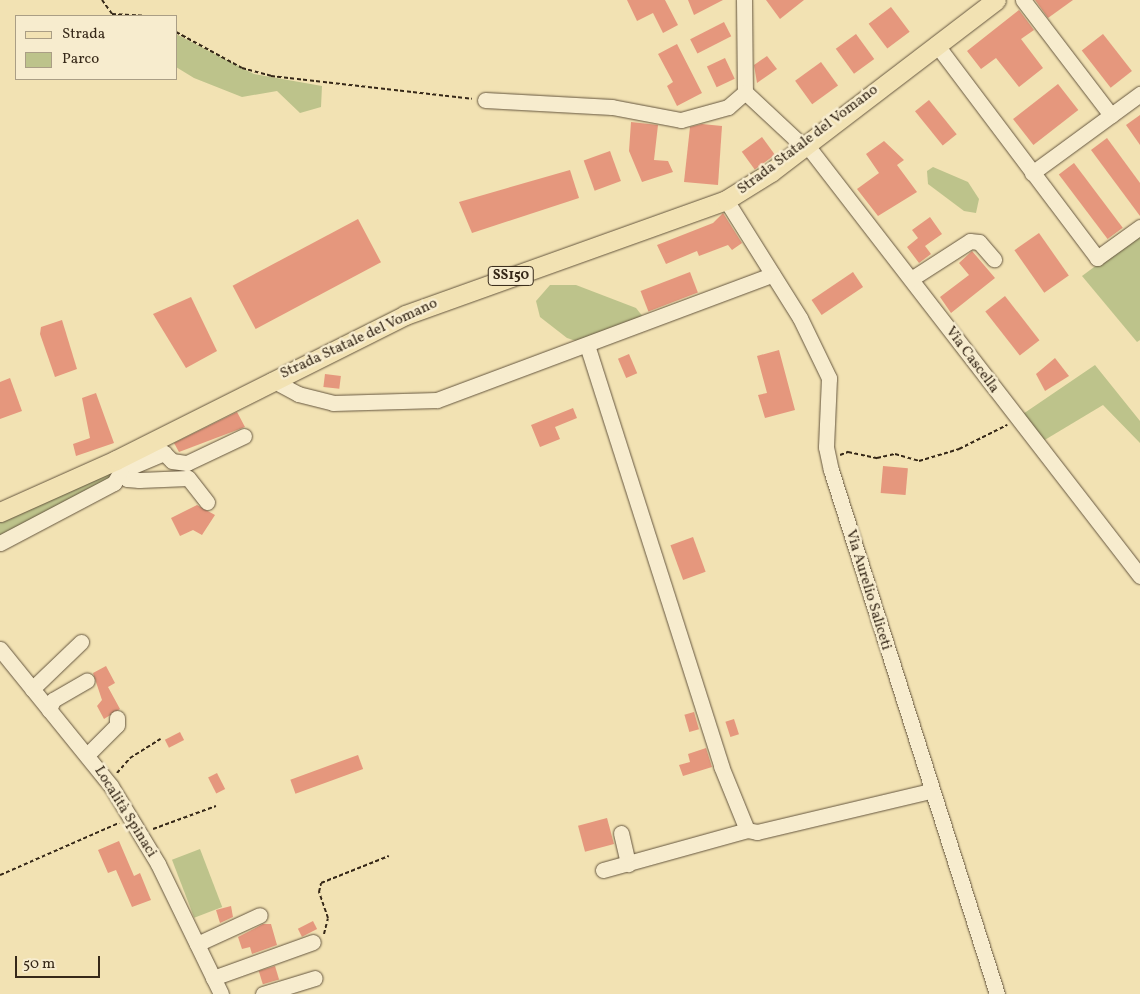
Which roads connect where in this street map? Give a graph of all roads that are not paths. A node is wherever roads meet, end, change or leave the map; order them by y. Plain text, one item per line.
1 (996, 0) edge
2 (1024, 0) edge
3 (748, 3) edge
4 (936, 44) junction
5 (745, 92) junction
6 (1140, 94) edge
7 (486, 100) road end
8 (1111, 115) junction
9 (804, 145) junction
10 (1032, 173) junction
11 (726, 200) junction
12 (1140, 227) edge
13 (994, 259) dead end
14 (772, 275) junction
15 (911, 279) junction
16 (587, 345) junction
17 (272, 380) junction
18 (244, 436) dead end
19 (119, 465) junction
20 (207, 502) dead end
21 (0, 512) edge
22 (0, 543) edge
23 (1140, 576) edge
24 (80, 642) dead end
25 (0, 649) edge
26 (88, 680) dead end
27 (32, 690) junction
28 (49, 710) junction
29 (117, 718) dead end
30 (87, 755) junction
31 (932, 791) junction
32 (747, 830) junction
33 (621, 833) dead end
34 (628, 864) junction
35 (603, 870) dead end
36 (260, 915) dead end
37 (313, 942) road end
38 (197, 944) junction
39 (213, 978) junction
40 (315, 978) dead end
41 (221, 994) edge
42 (263, 994) edge
43 (997, 994) edge

1 - 4 main road, Strada Statale del Vomano / SS150
2 - 8 street
3 - 5 street
4 - 9 main road, Strada Statale del Vomano / SS150
4 - 10 street
5 - 7 street
5 - 9 street, Via Cascella
6 - 8 street
8 - 10 street
9 - 11 main road, Strada Statale del Vomano / SS150
9 - 15 street, Via Cascella
10 - 12 street
11 - 14 street, Via Aurelio Saliceti
11 - 17 main road, Strada Statale del Vomano / SS150
13 - 15 street
14 - 16 street
14 - 31 street, Via Aurelio Saliceti
15 - 23 street, Via Cascella
16 - 17 street
16 - 32 street
17 - 19 main road, Strada Statale del Vomano / SS150
18 - 19 street
19 - 20 street
19 - 21 main road, Strada Statale del Vomano / SS150
19 - 22 street
24 - 27 street
25 - 27 street, Località Spinaci
26 - 28 street
27 - 28 street, Località Spinaci
28 - 30 street, Località Spinaci
29 - 30 street
30 - 38 street, Località Spinaci
31 - 32 street
31 - 43 street, Via Aurelio Saliceti
32 - 34 street
33 - 34 street
34 - 35 street
36 - 38 street
37 - 39 street
38 - 39 street, Località Spinaci
39 - 41 street, Località Spinaci
40 - 42 street

